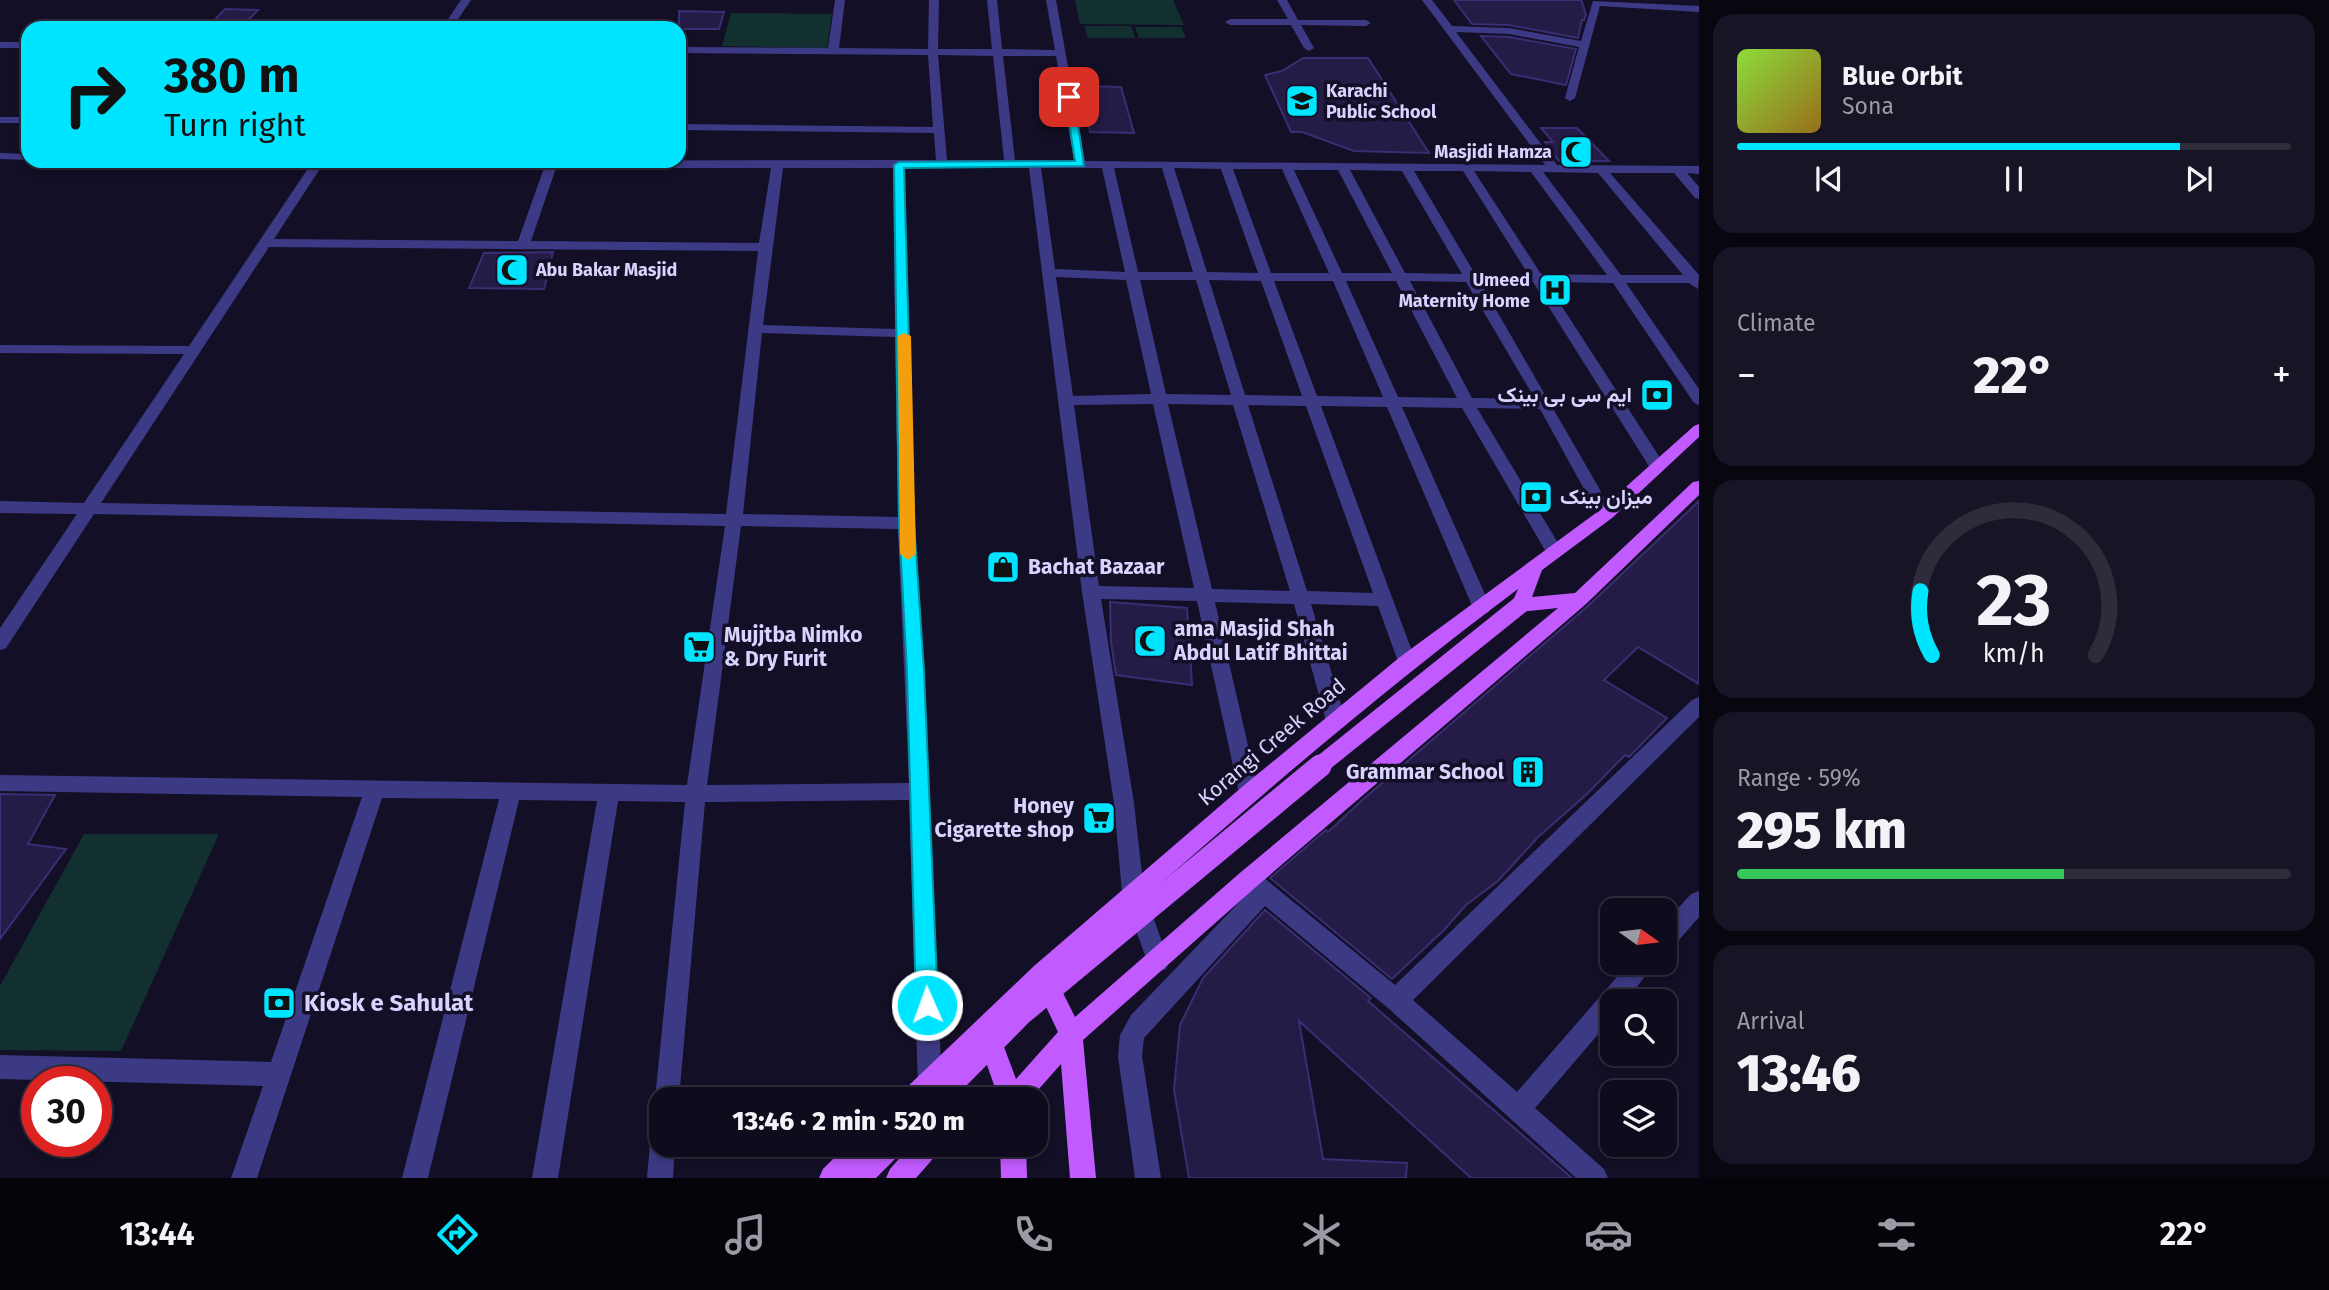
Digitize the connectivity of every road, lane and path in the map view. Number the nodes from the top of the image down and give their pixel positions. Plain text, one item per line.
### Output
1 (466, 0) edge
2 (840, 0) edge
3 (934, 0) edge
4 (992, 0) edge
5 (1051, 0) edge
6 (1282, 0) edge
7 (1427, 0) edge
8 (1699, 9) edge
9 (452, 21) edge
10 (1230, 22) dead end
11 (1294, 23) junction
12 (1366, 23) dead end
13 (1448, 29) junction
14 (0, 45) edge
15 (21, 45) edge
16 (1585, 45) junction
17 (1309, 48) dead end
18 (686, 50) edge
19 (933, 51) junction
20 (833, 52) junction
21 (997, 52) junction
22 (1062, 53) junction
23 (1570, 98) dead end
24 (0, 120) edge
25 (21, 120) edge
26 (686, 127) edge
27 (938, 130) junction
28 (0, 156) edge
29 (21, 157) edge
30 (1080, 164) junction
31 (686, 165) edge
32 (777, 165) junction
33 (899, 165) junction
34 (942, 165) junction
35 (1010, 165) junction
36 (1035, 165) junction
37 (1107, 165) junction
38 (1167, 166) junction
39 (1226, 167) junction
40 (314, 168) edge
41 (550, 168) edge
42 (1287, 168) junction
43 (1343, 168) junction
44 (1406, 168) junction
45 (1467, 169) junction
46 (1535, 169) junction
47 (1554, 169) junction
48 (1601, 169) junction
49 (1678, 170) junction
50 (1699, 170) edge
51 (1699, 195) edge
52 (265, 243) junction
53 (523, 245) junction
54 (765, 247) junction
55 (1051, 273) junction
56 (1130, 276) junction
57 (1203, 276) junction
58 (1267, 277) junction
59 (1338, 278) junction
60 (1402, 278) junction
61 (1472, 279) junction
62 (1540, 279) junction
63 (1617, 279) junction
64 (1697, 282) edge
65 (756, 329) junction
66 (904, 333) junction
67 (0, 349) edge
68 (193, 350) junction
69 (1158, 399) junction
70 (1241, 400) junction
71 (1699, 400) edge
72 (1065, 401) junction
73 (1312, 401) junction
74 (1392, 402) junction
75 (1467, 403) junction
76 (1545, 404) junction
77 (1699, 429) edge
78 (1658, 467) junction
79 (1699, 486) edge
80 (0, 507) edge
81 (89, 508) junction
82 (1606, 514) junction
83 (734, 518) junction
84 (906, 523) junction
85 (1555, 553) junction
86 (1534, 569) junction
87 (1091, 592) junction
88 (1203, 596) junction
89 (1301, 599) junction
90 (1580, 599) junction
91 (1385, 600) junction
92 (1520, 605) junction
93 (1482, 608) junction
94 (0, 643) edge
95 (1407, 662) junction
96 (1699, 705) edge
97 (1336, 721) junction
98 (0, 783) edge
99 (375, 789) junction
100 (511, 791) junction
101 (919, 791) junction
102 (610, 793) junction
103 (1249, 793) junction
104 (696, 794) junction
105 (1257, 885) junction
106 (1133, 892) junction
107 (1699, 901) edge
108 (1677, 926) edge
109 (1158, 961) junction
110 (1042, 974) junction
111 (1634, 975) edge
112 (1396, 1000) junction
113 (985, 1027) junction
114 (1071, 1035) junction
115 (0, 1067) edge
116 (279, 1074) junction
117 (668, 1087) edge
118 (928, 1087) edge
119 (935, 1087) edge
120 (937, 1087) edge
121 (1008, 1087) edge
122 (1023, 1087) edge
123 (1519, 1108) junction
124 (662, 1157) edge
125 (853, 1157) edge
126 (878, 1157) edge
127 (918, 1157) edge
128 (1013, 1157) edge
129 (244, 1178) edge
130 (415, 1178) edge
131 (545, 1178) edge
132 (660, 1178) edge
133 (832, 1178) edge
134 (858, 1178) edge
135 (899, 1178) edge
136 (1014, 1178) edge
137 (1083, 1178) edge
138 (1148, 1178) edge
139 (1595, 1178) edge

1 - 9 street
2 - 20 street
3 - 19 street
4 - 21 street
5 - 22 street
6 - 11 street
7 - 13 street
8 - 16 street
10 - 11 street
11 - 12 street
11 - 17 street
13 - 16 street
13 - 47 street
14 - 15 street
16 - 23 street
18 - 20 street
19 - 20 street
19 - 21 street
19 - 27 street
21 - 22 street
21 - 35 street
22 - 30 street
24 - 25 street
26 - 27 street
27 - 34 street
28 - 29 street
30 - 36 street
30 - 37 street
31 - 32 street
32 - 33 street
32 - 54 street
33 - 34 street
33 - 66 street
34 - 35 street
35 - 36 street
36 - 55 street
37 - 38 street
37 - 56 street
38 - 39 street
38 - 57 street
39 - 42 street
39 - 58 street
40 - 52 street
41 - 53 street
42 - 43 street
42 - 59 street
43 - 44 street
43 - 60 street
44 - 45 street
44 - 61 street
45 - 46 street
45 - 62 street
46 - 47 street
46 - 63 street
47 - 48 street
48 - 49 street
48 - 64 street
49 - 50 street
49 - 51 street
52 - 53 street
52 - 68 street
53 - 54 street
54 - 65 street
55 - 56 street
55 - 72 street
56 - 57 street
56 - 69 street
57 - 58 street
57 - 70 street
58 - 59 street
58 - 73 street
59 - 60 street
59 - 74 street
60 - 61 street
60 - 75 street
61 - 62 street
61 - 76 street
62 - 63 street
62 - 78 street
63 - 64 street
63 - 71 street
65 - 66 street
65 - 83 street
66 - 84 street
67 - 68 street
68 - 81 street
69 - 70 street
69 - 72 street
69 - 88 street
70 - 73 street
70 - 89 street
72 - 87 street
73 - 74 street
73 - 91 street
74 - 75 street
74 - 93 street
75 - 76 street
75 - 85 street
76 - 82 street
77 - 78 main road, Korangi Creek Road
78 - 82 main road, Korangi Creek Road
79 - 90 main road
80 - 81 street
81 - 83 street
81 - 94 street
82 - 85 main road, Korangi Creek Road
83 - 84 street
83 - 104 street
84 - 101 street
85 - 86 main road, Korangi Creek Road
86 - 92 main road
86 - 93 main road, Korangi Creek Road
87 - 88 street
87 - 106 street
88 - 89 street
88 - 103 street
89 - 91 street
89 - 97 street
90 - 92 main road
90 - 105 main road
91 - 95 street
92 - 120 main road, bridge
93 - 95 main road, Korangi Creek Road
95 - 97 main road, Korangi Creek Road
96 - 112 street
97 - 103 main road, Korangi Creek Road
98 - 99 street
99 - 100 street
99 - 116 street
100 - 102 street
100 - 130 street
101 - 104 street
101 - 118 street
102 - 104 street
102 - 131 street
103 - 106 main road, Korangi Creek Road
104 - 117 street
105 - 109 main road
105 - 112 street
105 - 138 street
106 - 109 street
106 - 110 main road, Korangi Creek Road
107 - 108 street
109 - 114 main road
110 - 113 main road, Korangi Creek Road
110 - 114 main road
111 - 123 street
112 - 123 street
113 - 119 main road, Korangi Creek Road
113 - 121 main road
114 - 122 main road
114 - 137 main road
115 - 116 street
116 - 129 street
123 - 139 street
124 - 132 street
125 - 133 main road
126 - 134 main road
127 - 135 main road
128 - 136 main road

